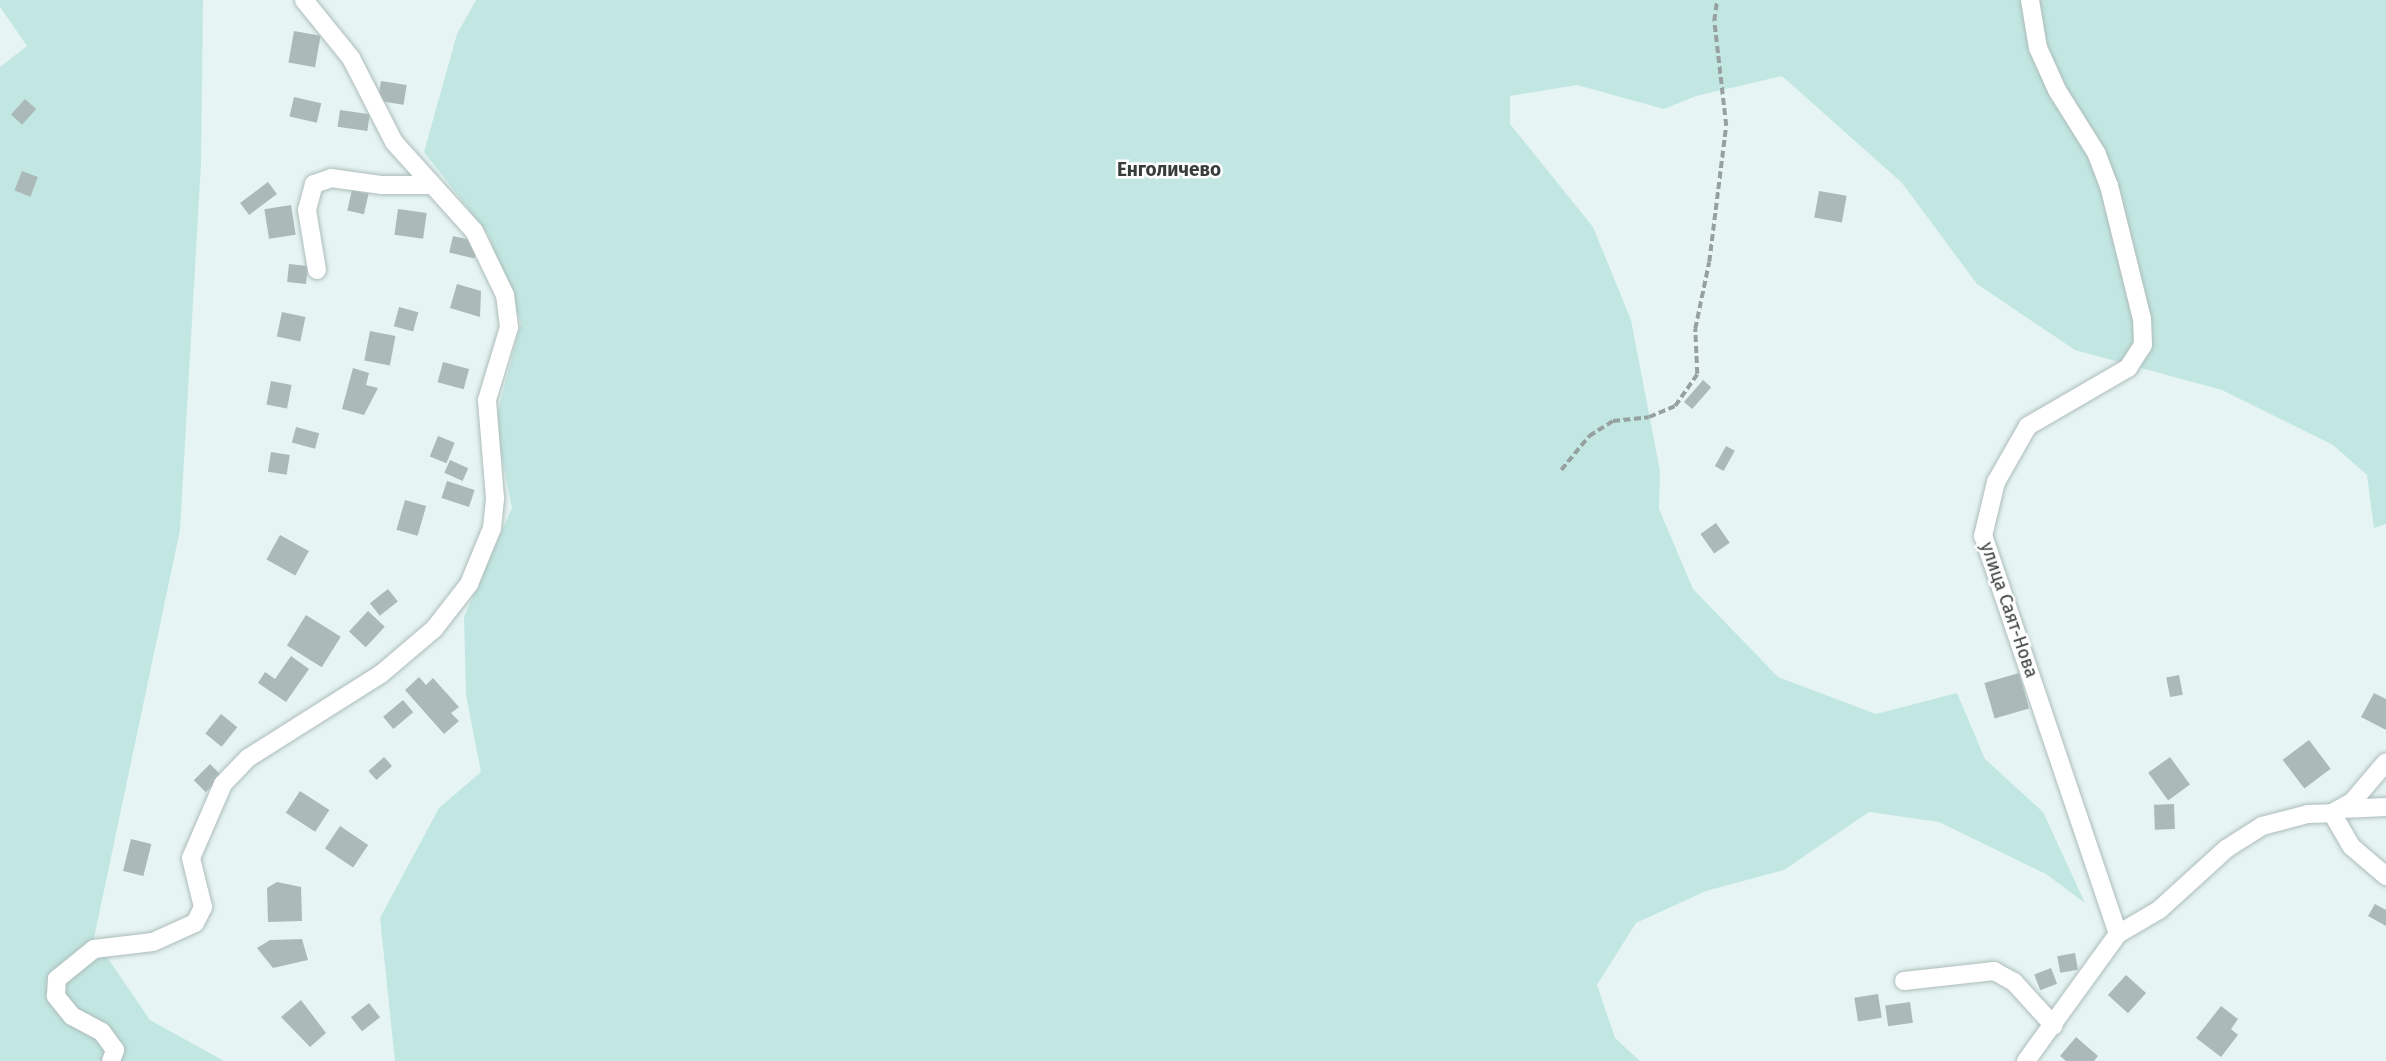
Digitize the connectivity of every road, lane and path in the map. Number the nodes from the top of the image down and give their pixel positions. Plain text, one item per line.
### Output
1 (304, 0) edge
2 (1717, 0) edge
3 (2030, 0) edge
4 (431, 185) junction
5 (317, 270) dead end
6 (1561, 470) dead end
7 (2386, 762) edge
8 (2386, 807) edge
9 (2335, 811) junction
10 (2386, 876) edge
11 (2118, 934) junction
12 (1904, 981) dead end
13 (2054, 1026) junction
14 (111, 1061) edge
15 (2026, 1061) edge

1 - 4 street
2 - 6 path
3 - 11 street, улица Саят-Нова
4 - 5 street
4 - 14 street
7 - 9 street
8 - 9 street
9 - 10 street
9 - 11 street
11 - 13 street
12 - 13 street
13 - 15 street

